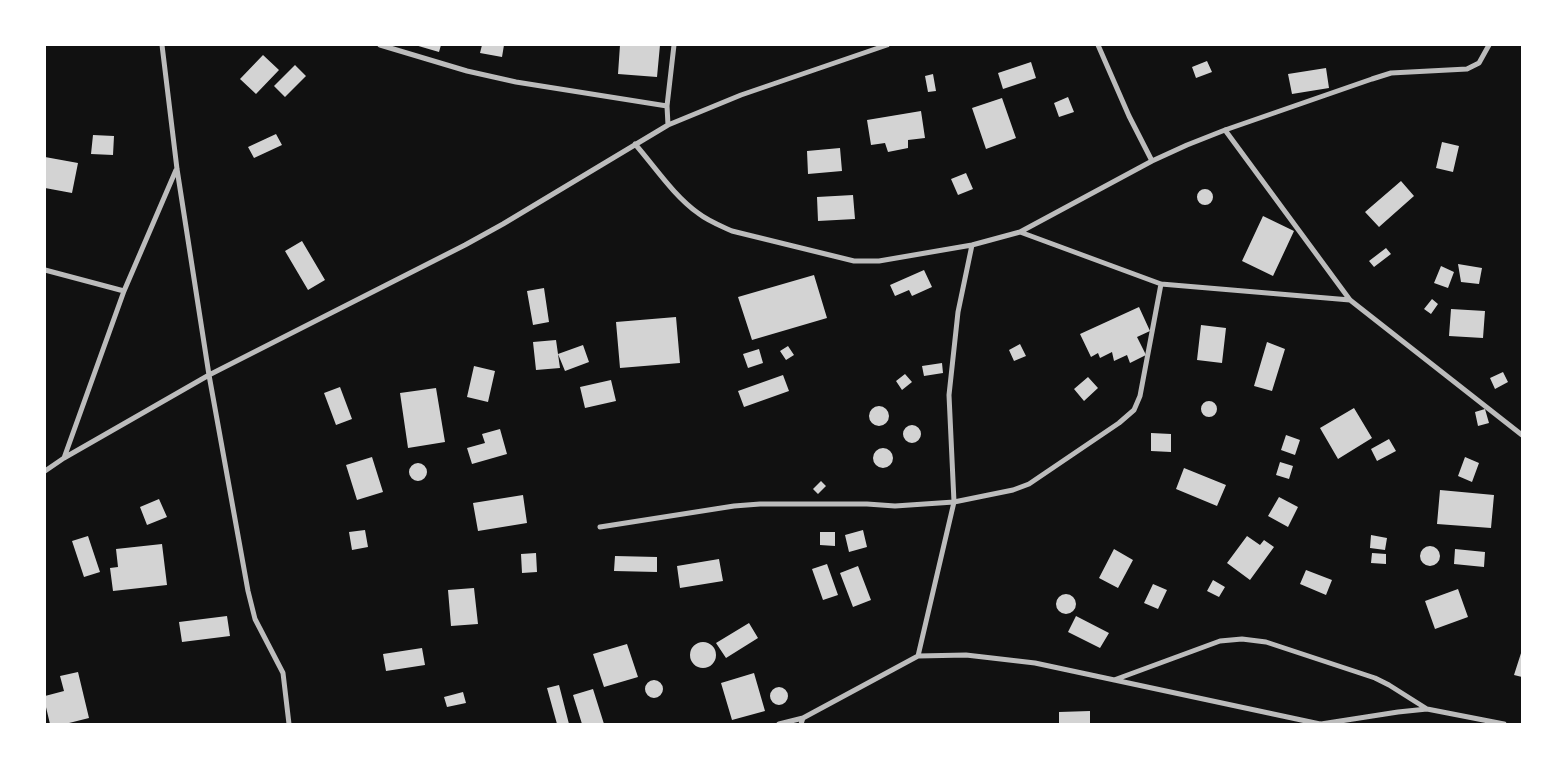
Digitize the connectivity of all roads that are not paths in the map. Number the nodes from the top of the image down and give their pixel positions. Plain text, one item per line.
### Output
1 (162, 45) edge
2 (380, 45) edge
3 (674, 45) edge
4 (887, 45) edge
5 (1098, 45) edge
6 (1489, 45) edge
7 (667, 106) junction
8 (668, 125) junction
9 (1225, 130) junction
10 (635, 144) junction
11 (1152, 161) junction
12 (176, 170) junction
13 (1020, 232) junction
14 (972, 245) junction
15 (45, 270) edge
16 (1161, 284) junction
17 (124, 291) junction
18 (1350, 300) junction
19 (209, 375) junction
20 (1522, 435) edge
21 (64, 458) junction
22 (45, 471) edge
23 (954, 502) junction
24 (600, 527) dead end
25 (918, 656) junction
26 (1114, 680) junction
27 (1427, 710) junction
28 (802, 721) edge
29 (289, 724) edge
30 (779, 724) edge
31 (1320, 724) edge
32 (1504, 724) edge

1 - 12 street
2 - 7 street
3 - 7 street
4 - 8 street
5 - 11 street
6 - 9 street
7 - 8 street
8 - 10 street
9 - 11 street
9 - 18 street
10 - 14 street
10 - 19 street
11 - 13 street
12 - 17 street
12 - 19 street
13 - 14 street
13 - 16 street
14 - 23 street
15 - 17 street
16 - 18 street
16 - 23 street
17 - 21 street
18 - 20 street
19 - 21 street
19 - 29 street
21 - 22 street
23 - 24 street
23 - 25 street
25 - 26 street
25 - 28 street
26 - 27 street
26 - 31 street
27 - 31 street
27 - 32 street
28 - 30 street

